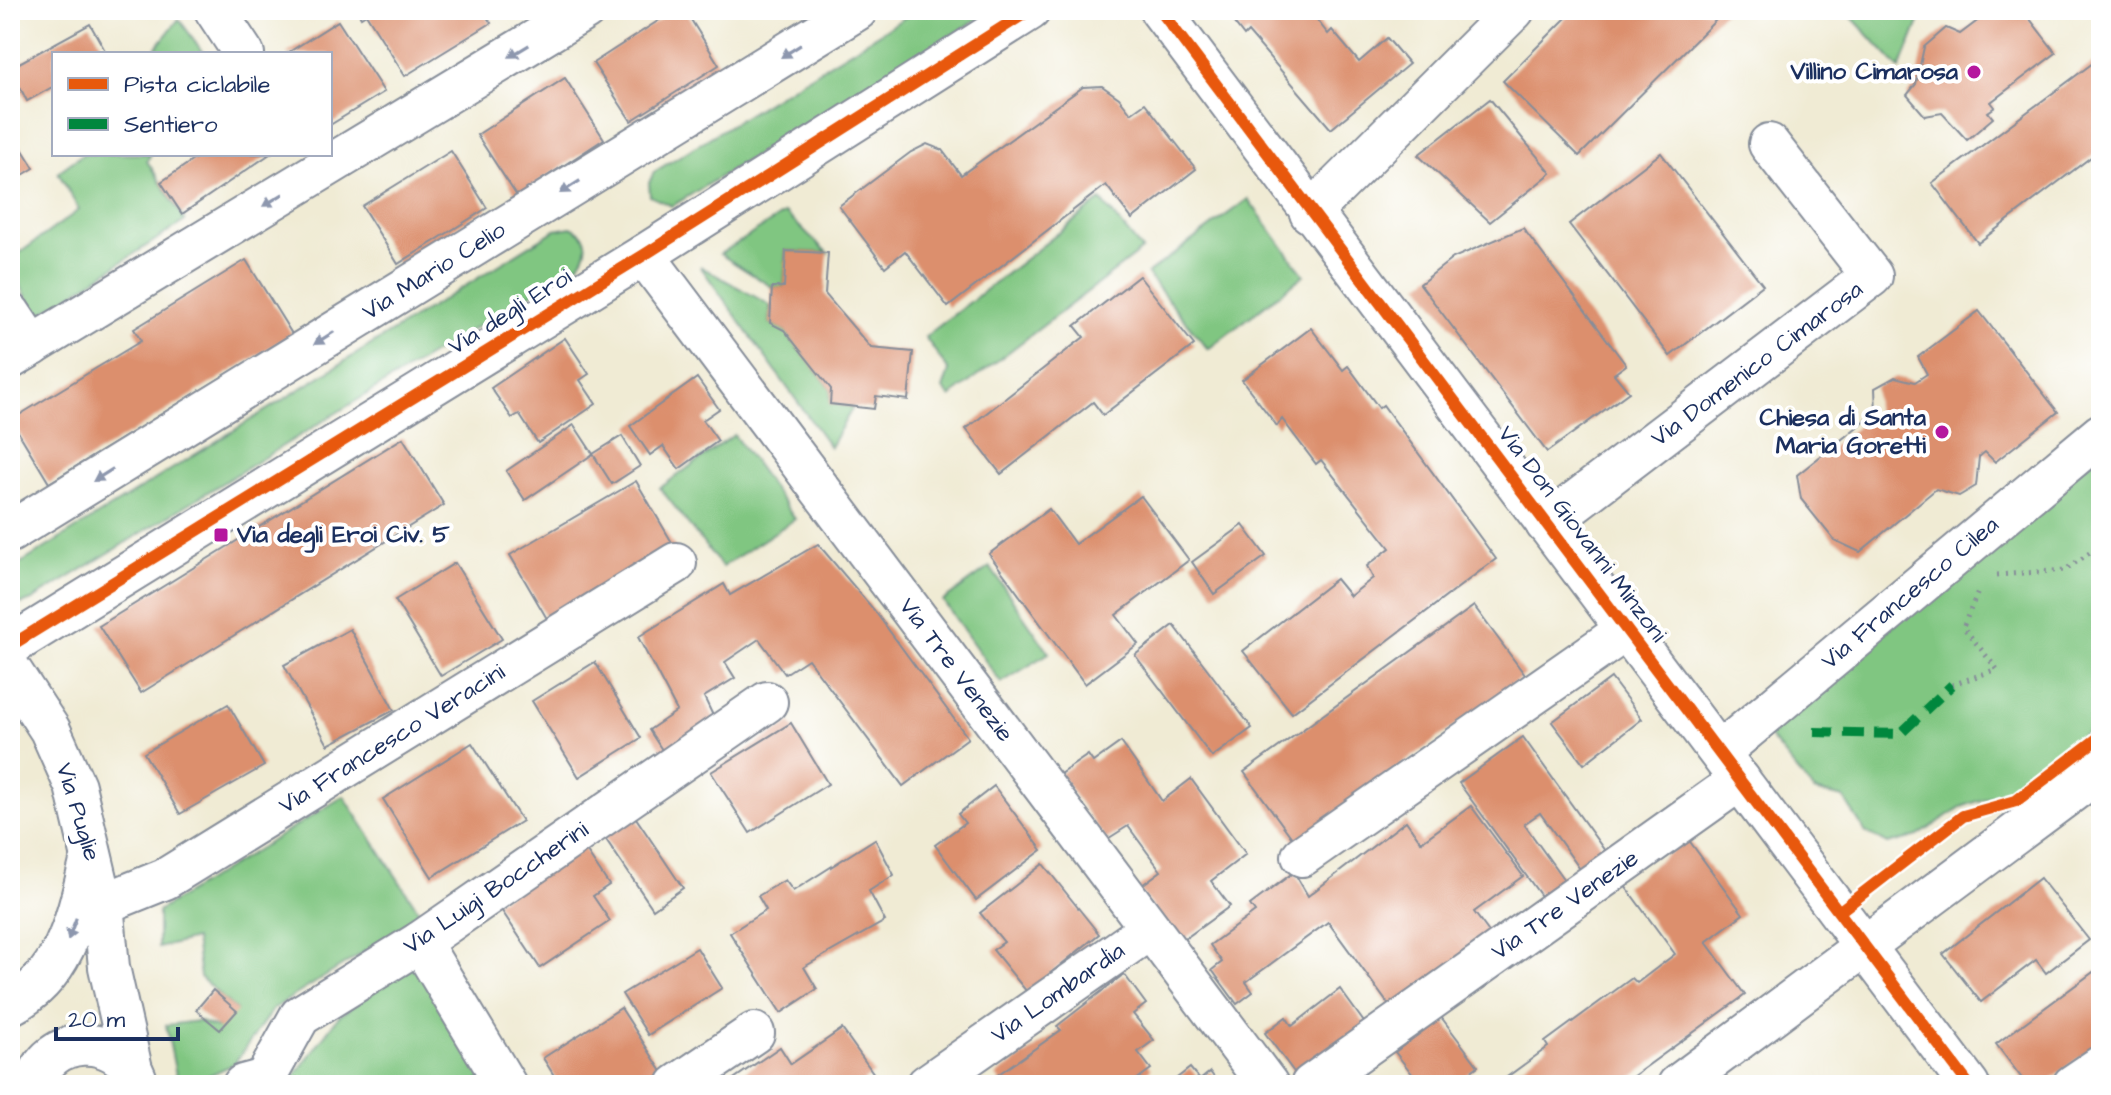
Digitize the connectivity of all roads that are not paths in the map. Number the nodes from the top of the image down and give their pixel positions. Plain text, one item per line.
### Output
1 (215, 10) edge
2 (585, 10) edge
3 (857, 10) edge
4 (1030, 10) edge
5 (1160, 10) edge
6 (1514, 10) edge
7 (243, 52) edge
8 (1769, 144) dead end
9 (332, 153) edge
10 (315, 163) edge
11 (1310, 213) junction
12 (644, 255) junction
13 (10, 313) edge
14 (21, 353) edge
15 (2101, 434) edge
16 (1546, 524) junction
17 (10, 532) edge
18 (676, 563) dead end
19 (1626, 630) junction
20 (10, 646) edge
21 (10, 669) edge
22 (767, 702) dead end
23 (1730, 766) junction
24 (2101, 770) edge
25 (91, 854) junction
26 (1302, 856) dead end
27 (103, 904) junction
28 (1150, 929) junction
29 (420, 942) junction
30 (1867, 947) junction
31 (109, 967) junction
32 (10, 1005) edge
33 (754, 1033) dead end
34 (66, 1048) junction
35 (2101, 1066) edge
36 (10, 1070) edge
37 (135, 1077) edge
38 (35, 1085) edge
39 (243, 1085) edge
40 (506, 1085) edge
41 (677, 1085) edge
42 (927, 1085) edge
43 (1268, 1085) edge
44 (1311, 1085) edge
45 (1678, 1085) edge
46 (1969, 1085) edge
47 (2073, 1085) edge

1 - 7 street
2 -> 9 street
3 -> 17 street, Via Mario Celio
4 - 12 street, Via degli Eroi
5 - 11 street, Via Don Giovanni Minzoni
6 - 11 street
8 - 16 street, Via Domenico Cimarosa
10 -> 14 street
11 - 16 street, Via Don Giovanni Minzoni
12 - 20 street, Via degli Eroi
12 - 28 street, Via Tre Venezie
13 - 14 street
15 - 23 street, Via Francesco Cilea
16 - 19 street, Via Don Giovanni Minzoni
18 - 27 street, Via Francesco Veracini
19 - 23 street, Via Don Giovanni Minzoni
19 - 26 street
21 - 25 street, Via Puglie
22 - 29 street, Via Luigi Boccherini
23 - 30 street, Via Don Giovanni Minzoni
23 - 44 street, Via Tre Venezie
24 - 30 street
25 - 27 street, Via Puglie
25 -> 32 street
27 - 31 street, Via Puglie
28 - 42 street, Via Lombardia
28 - 43 street, Via Tre Venezie
29 - 39 street, Via Luigi Boccherini
29 - 40 street
30 - 45 street
30 - 46 street, Via Don Giovanni Minzoni
31 - 34 street, Via Puglie
31 - 37 street, Via Puglie
33 - 41 street
34 - 36 street
34 - 37 street
34 - 38 street, Via Puglie
35 - 47 street

